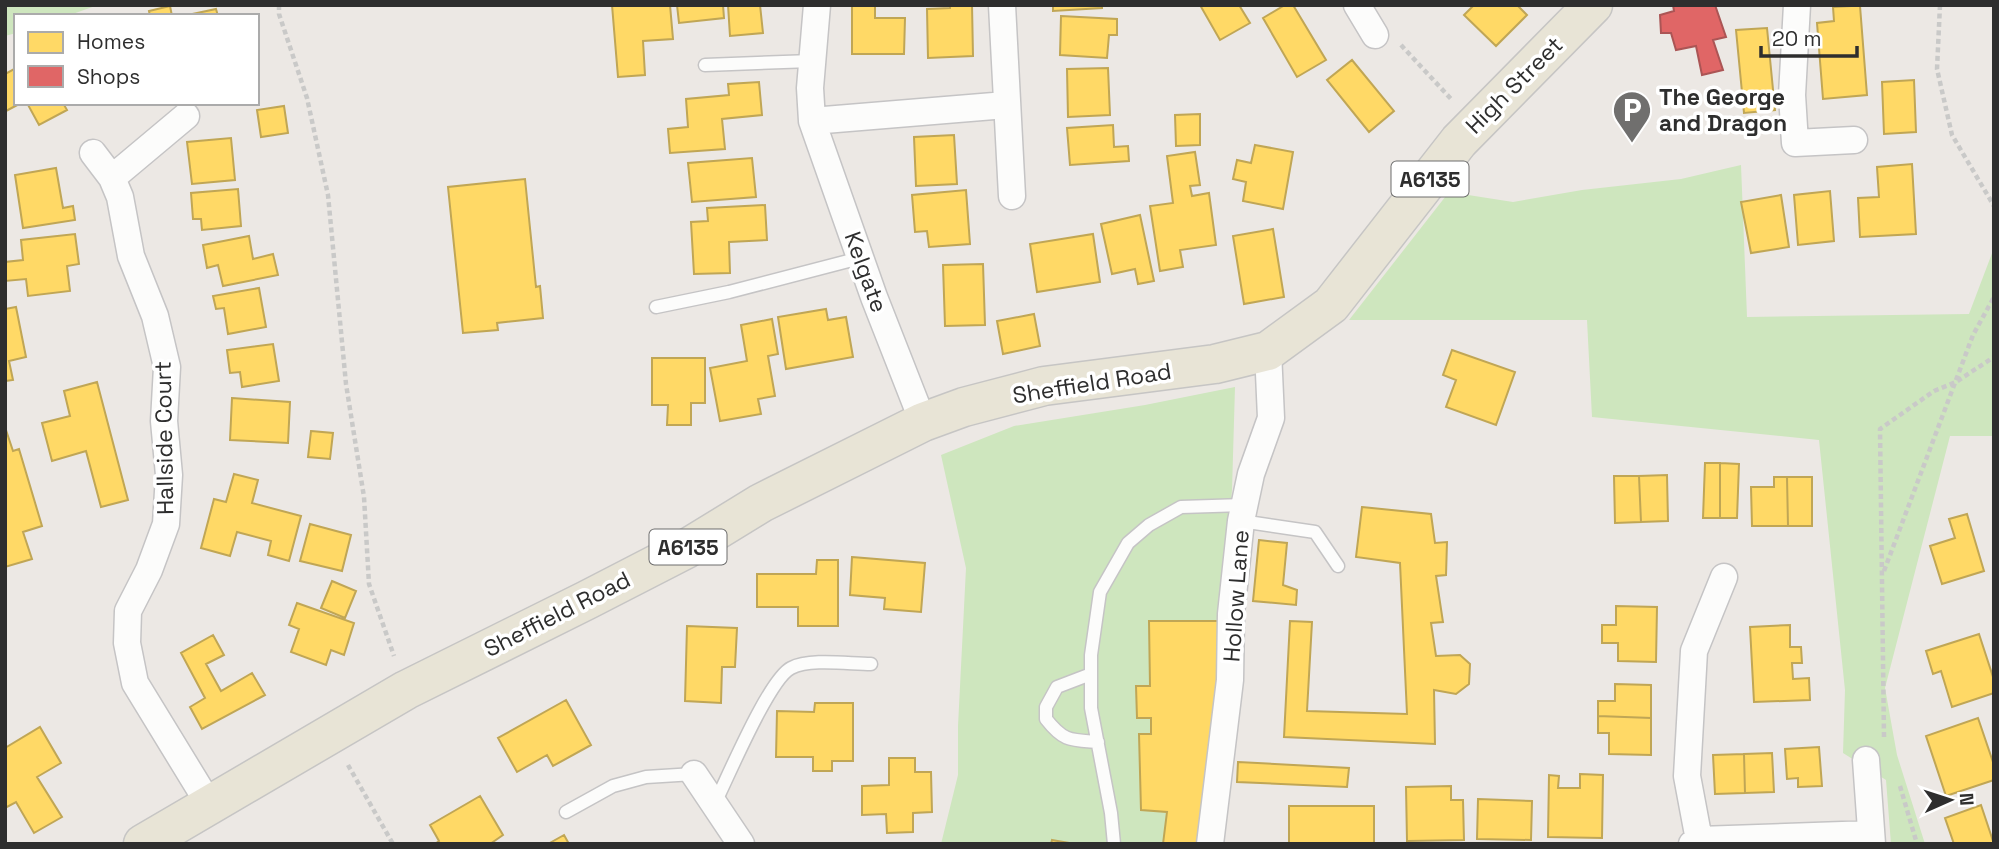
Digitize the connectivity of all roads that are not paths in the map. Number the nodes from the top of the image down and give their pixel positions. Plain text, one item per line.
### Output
1 (817, 5) edge
2 (1002, 5) edge
3 (1357, 5) edge
4 (1593, 5) edge
5 (1797, 5) edge
6 (1375, 35) road end
7 (812, 61) junction
8 (705, 65) dead end
9 (1006, 105) junction
10 (186, 116) dead end
11 (812, 121) junction
12 (1854, 139) dead end
13 (93, 153) dead end
14 (112, 178) junction
15 (1012, 196) dead end
16 (860, 258) junction
17 (656, 307) dead end
18 (1268, 351) junction
19 (923, 422) junction
20 (1243, 513) junction
21 (1338, 566) dead end
22 (1724, 577) dead end
23 (871, 664) dead end
24 (1091, 674) junction
25 (1098, 742) junction
26 (1877, 753) road end
27 (694, 774) joint
28 (715, 803) junction
29 (209, 804) junction
30 (566, 812) dead end
31 (1871, 839) edge
32 (1696, 842) edge
33 (143, 844) edge
34 (741, 844) edge
35 (1114, 844) edge
36 (1210, 844) edge

1 - 7 street, Kelgate
2 - 9 street
3 - 6 street
4 - 18 main road, High Street / A6135
5 - 12 street
7 - 8 lane
7 - 11 street, Kelgate
9 - 11 street
9 - 15 street
10 - 14 street
11 - 16 street, Kelgate
13 - 14 street, Hallside Court
14 - 29 street, Hallside Court
16 - 17 lane
16 - 19 street, Kelgate
18 - 19 main road, Sheffield Road / A6135
18 - 20 street, Hollow Lane
19 - 29 main road, Sheffield Road / A6135
20 - 21 lane
20 - 24 lane
20 - 36 street, Hollow Lane
22 - 32 street
23 - 28 lane
24 - 25 lane
24 - 25 lane
25 - 35 lane
26 - 31 street
27 - 28 street
27 - 30 lane
28 - 34 street
29 - 33 main road, Sheffield Road / A6135
31 - 32 street

